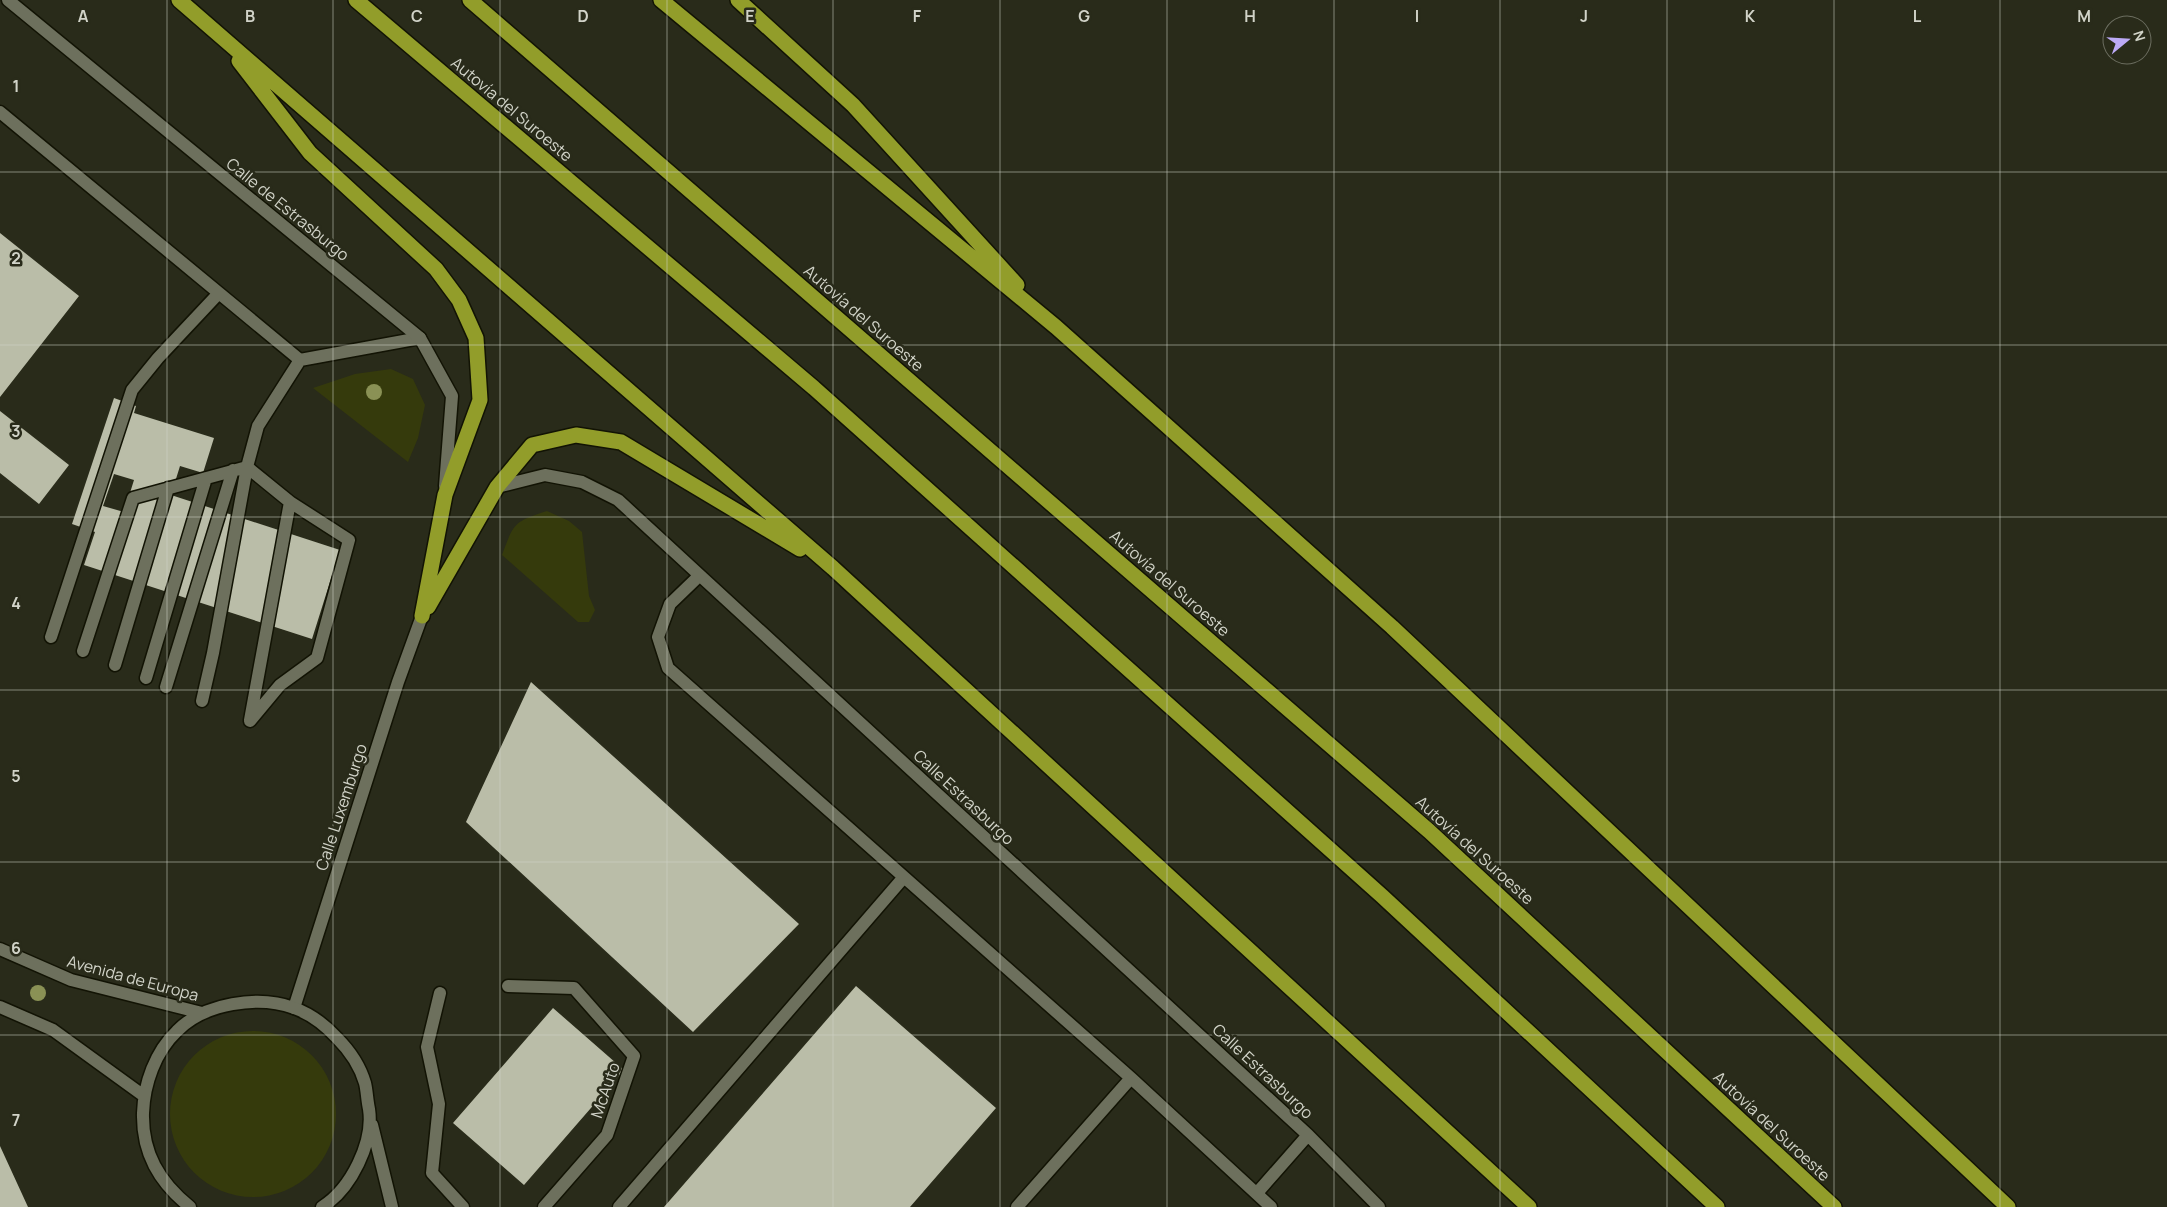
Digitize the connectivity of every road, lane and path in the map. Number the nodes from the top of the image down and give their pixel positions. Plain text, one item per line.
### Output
1 (8, 0) edge
2 (180, 0) edge
3 (356, 0) edge
4 (470, 0) edge
5 (661, 0) edge
6 (738, 0) edge
7 (218, 34) junction
8 (1, 115) edge
9 (219, 293) junction
10 (1056, 327) junction
11 (420, 338) junction
12 (300, 360) junction
13 (247, 467) junction
14 (233, 470) junction
15 (206, 478) junction
16 (497, 487) junction
17 (168, 488) junction
18 (445, 495) junction
19 (290, 502) junction
20 (833, 568) junction
21 (699, 576) junction
22 (422, 616) junction
23 (50, 638) dead end
24 (83, 651) dead end
25 (115, 665) dead end
26 (146, 678) dead end
27 (166, 687) dead end
28 (202, 701) dead end
29 (904, 877) junction
30 (0, 949) edge
31 (508, 986) dead end
32 (440, 994) dead end
33 (0, 1007) edge
34 (294, 1008) junction
35 (202, 1013) junction
36 (1130, 1078) junction
37 (144, 1096) junction
38 (370, 1117) junction
39 (1308, 1135) junction
40 (1257, 1193) junction
41 (190, 1207) edge
42 (322, 1207) edge
43 (392, 1207) edge
44 (463, 1207) edge
45 (544, 1207) edge
46 (619, 1207) edge
47 (1017, 1207) edge
48 (1271, 1207) edge
49 (1379, 1207) edge
50 (1529, 1207) edge
51 (1717, 1207) edge
52 (1834, 1207) edge
53 (2008, 1207) edge

1 - 11 street, Calle de Estrasburgo
2 - 7 highway
3 - 51 highway, Autovía del Suroeste
4 - 52 highway, Autovía del Suroeste
5 - 10 highway
6 - 10 highway
7 - 18 highway
7 - 20 highway
8 - 9 street
9 - 12 street
9 - 23 street
10 - 53 highway
11 - 12 street
11 - 18 street, Calle de Estrasburgo
12 - 13 street
13 - 14 street
13 - 19 street
13 - 28 street
14 - 15 street
14 - 27 street
15 - 17 street
15 - 26 street
16 - 20 highway
16 - 21 street, Calle Estrasburgo
16 - 22 highway
17 - 24 street
17 - 25 street
18 - 22 highway
19 - 19 street
20 - 50 highway
21 - 29 street
21 - 39 street, Calle Estrasburgo
22 - 34 street, Calle Luxemburgo
29 - 36 street
29 - 46 street
30 - 35 street, Avenida de Europa
31 - 45 street, McAuto
32 - 44 street
33 - 37 street
34 - 35 street
34 - 38 street
35 - 37 street
36 - 40 street
36 - 47 street
37 - 41 street
38 - 42 street
38 - 43 street
39 - 40 street
39 - 49 street, Calle Estrasburgo
40 - 48 street

